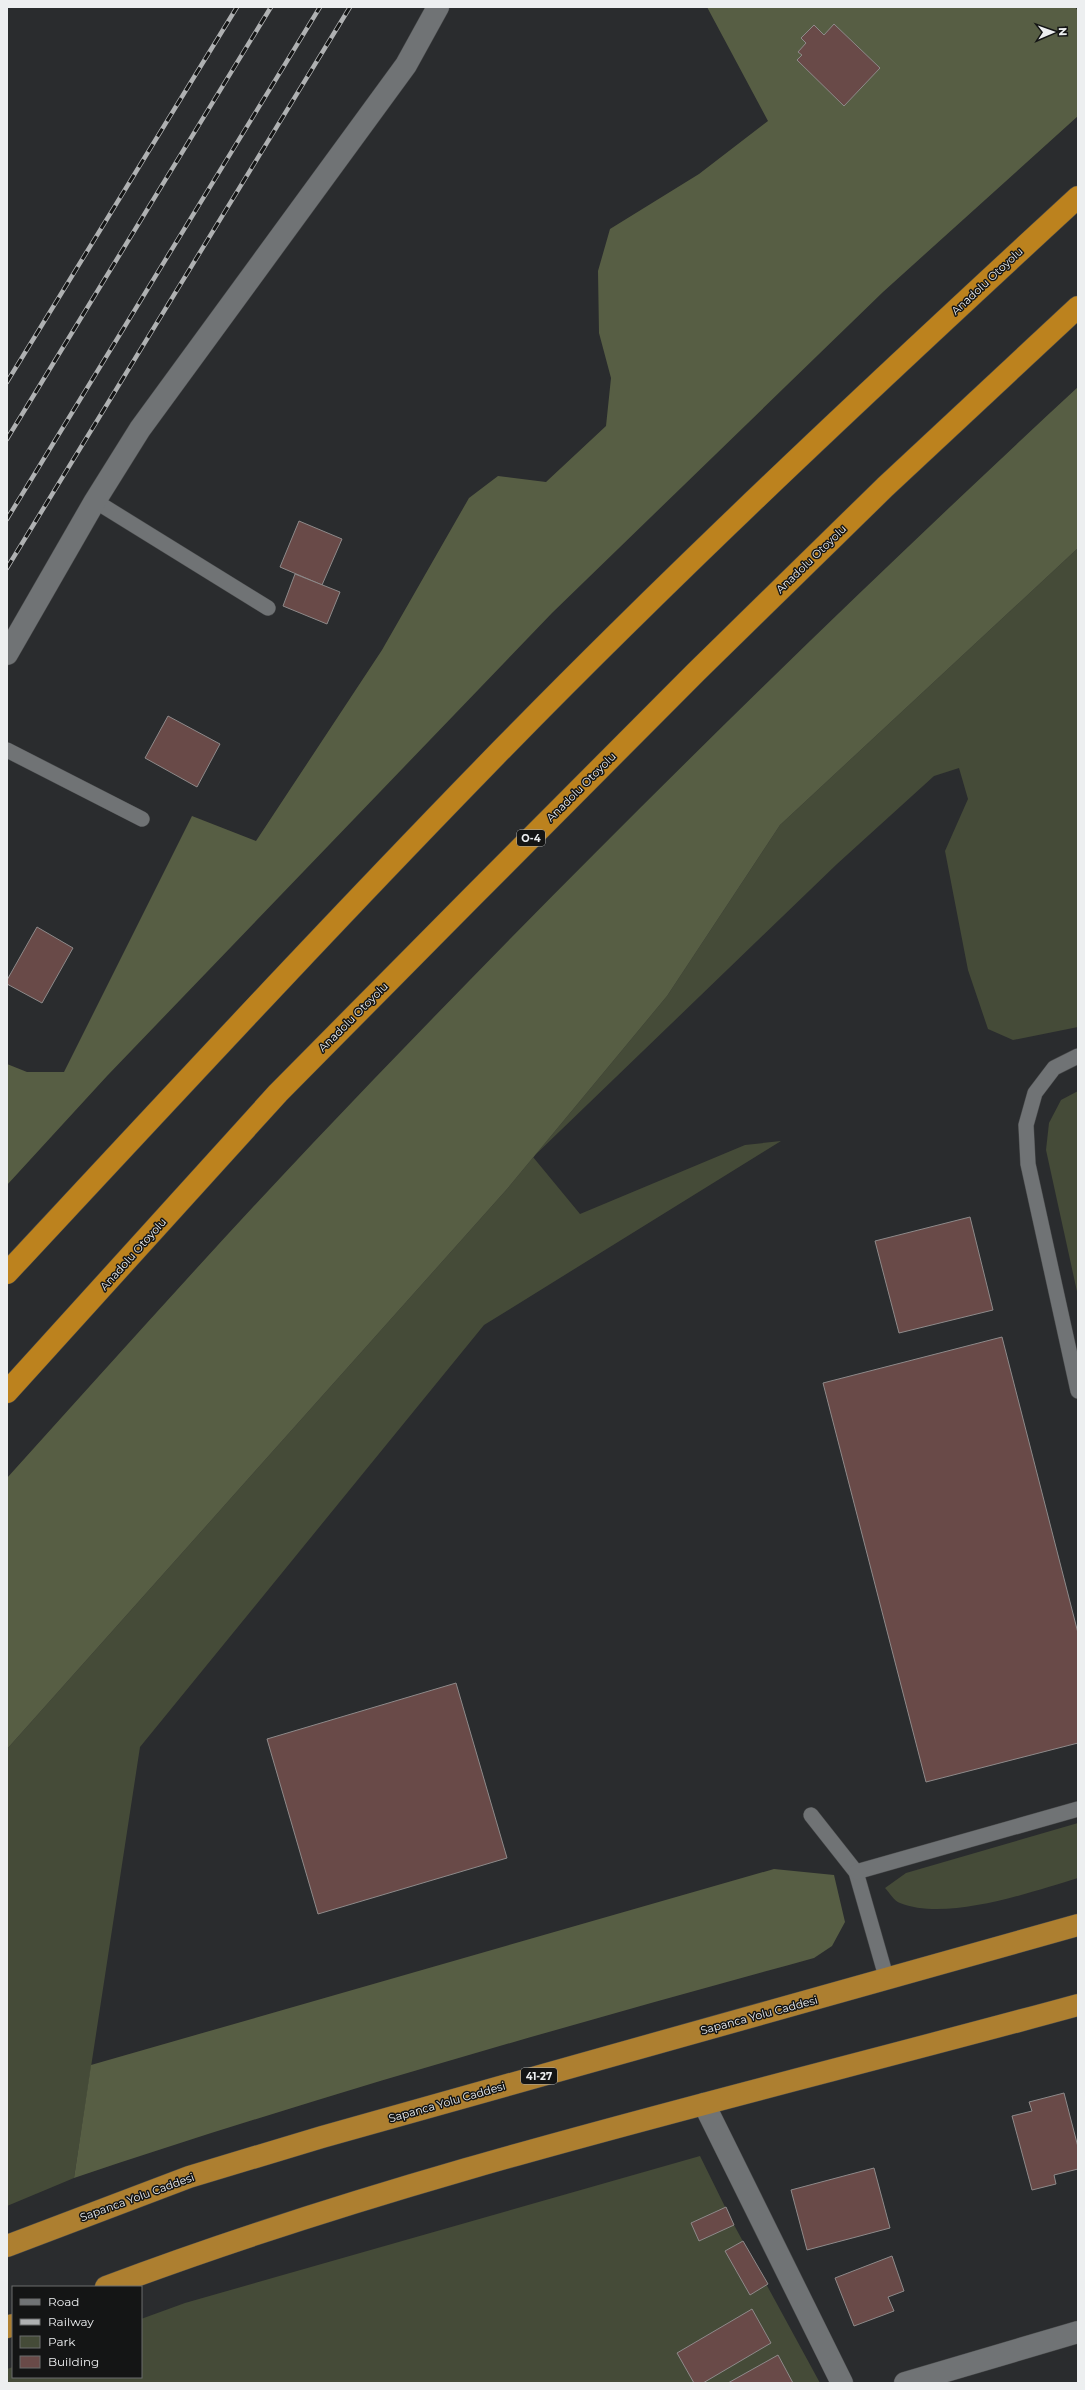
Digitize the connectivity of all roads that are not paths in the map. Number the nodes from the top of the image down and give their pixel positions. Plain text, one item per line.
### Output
1 (438, 7) edge
2 (1078, 197) edge
3 (1078, 307) edge
4 (95, 501) junction
5 (268, 608) dead end
6 (7, 654) edge
7 (7, 750) edge
8 (142, 819) dead end
9 (1078, 1056) edge
10 (7, 1273) edge
11 (1078, 1391) edge
12 (7, 1392) edge
13 (1078, 1808) edge
14 (811, 1815) dead end
15 (856, 1872) junction
16 (1078, 1925) edge
17 (887, 1980) junction
18 (1078, 2005) edge
19 (704, 2104) junction
20 (7, 2246) edge
21 (109, 2286) edge
22 (1078, 2332) edge
23 (842, 2383) edge
24 (905, 2383) edge

1 - 4 street
2 - 10 highway, Anadolu Otoyolu
3 - 12 highway, Anadolu Otoyolu / O-4
4 - 5 lane
4 - 6 street
7 - 8 lane
9 - 11 lane
13 - 15 lane
14 - 15 lane
15 - 17 lane
16 - 17 highway, Sapanca Yolu Caddesi / 41-27
17 - 20 highway, Sapanca Yolu Caddesi / 41-27
18 - 19 highway
19 - 21 highway
19 - 23 street
22 - 24 street

